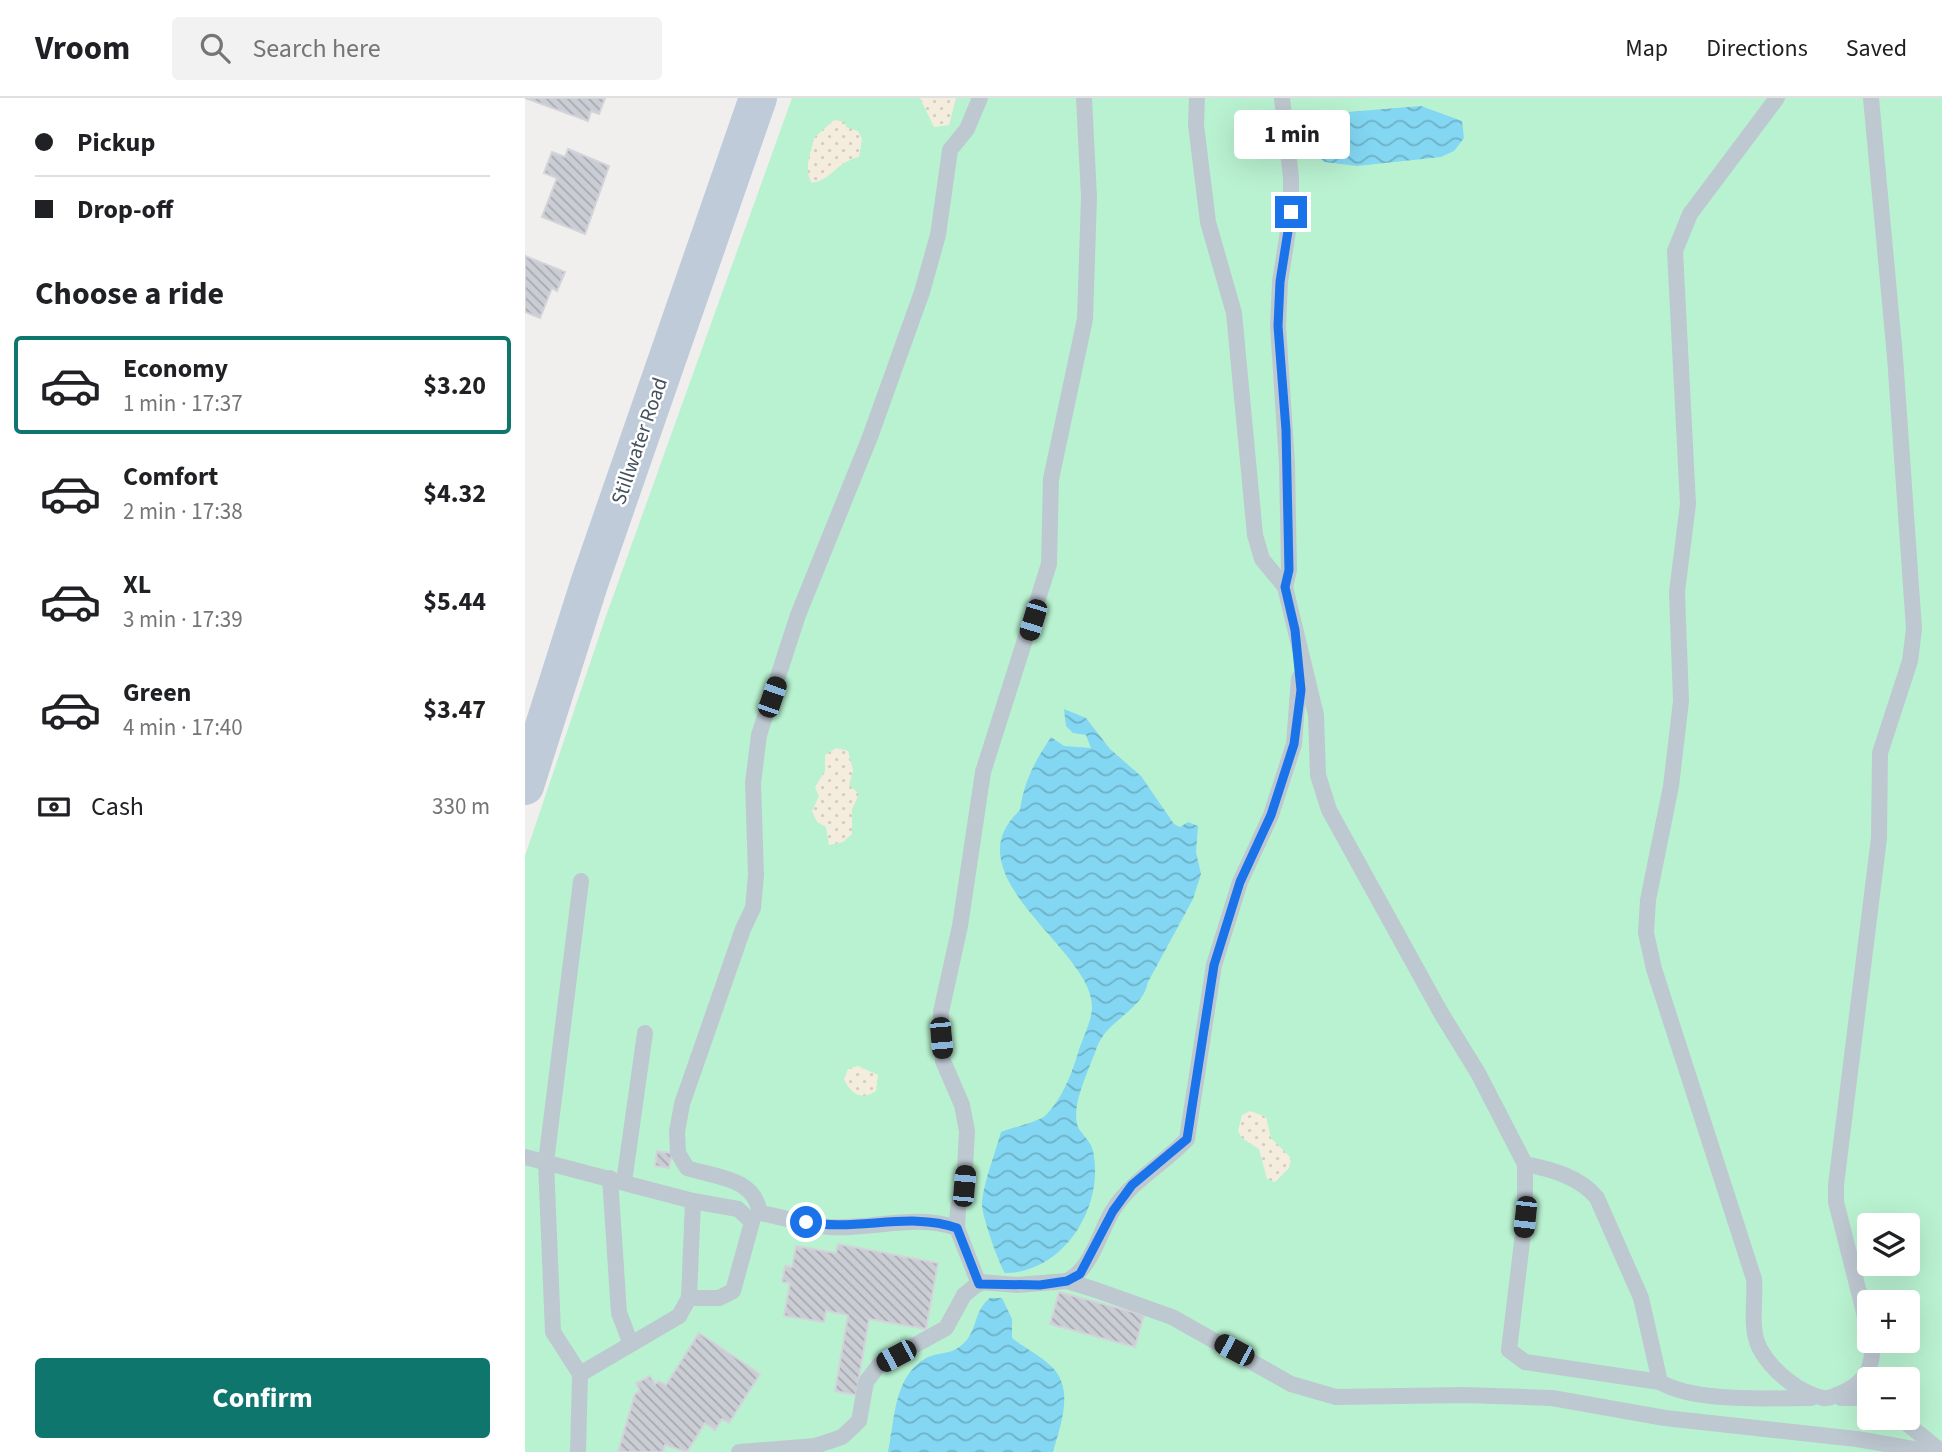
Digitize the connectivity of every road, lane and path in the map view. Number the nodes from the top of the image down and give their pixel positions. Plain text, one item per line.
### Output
1 (758, 98) edge
2 (980, 98) edge
3 (1084, 98) edge
4 (1197, 98) edge
5 (1282, 98) edge
6 (1777, 98) edge
7 (1871, 98) edge
8 (1285, 587) junction
9 (1295, 630) junction
10 (525, 786) edge
11 (581, 881) dead end
12 (645, 1033) dead end
13 (525, 1157) edge
14 (546, 1162) junction
15 (1525, 1164) junction
16 (617, 1180) junction
17 (693, 1201) junction
18 (756, 1218) junction
19 (957, 1228) junction
20 (1067, 1281) junction
21 (979, 1284) junction
22 (1858, 1290) edge
23 (689, 1298) junction
24 (631, 1344) junction
25 (1873, 1353) edge
26 (580, 1374) junction
27 (1660, 1382) junction
28 (1857, 1398) edge
29 (1826, 1399) junction
30 (1915, 1430) edge
31 (579, 1452) edge
32 (739, 1452) edge
33 (1930, 1452) edge
34 (1942, 1452) edge

1 - 10 main road, Stillwater Road
2 - 18 lane
3 - 19 lane
4 - 8 lane
5 - 8 lane
6 - 29 lane
7 - 22 lane
8 - 9 lane
9 - 15 lane
9 - 20 lane
11 - 14 lane
12 - 16 lane
13 - 14 lane
14 - 16 lane
14 - 26 lane
15 - 27 lane
15 - 27 lane
16 - 17 lane
16 - 24 lane
17 - 18 lane
17 - 23 lane
18 - 19 lane
18 - 23 lane
19 - 21 lane
20 - 21 lane
20 - 33 lane
21 - 32 lane
23 - 24 lane
24 - 26 lane
25 - 29 lane
26 - 31 lane
27 - 29 lane
28 - 29 lane
30 - 34 lane

